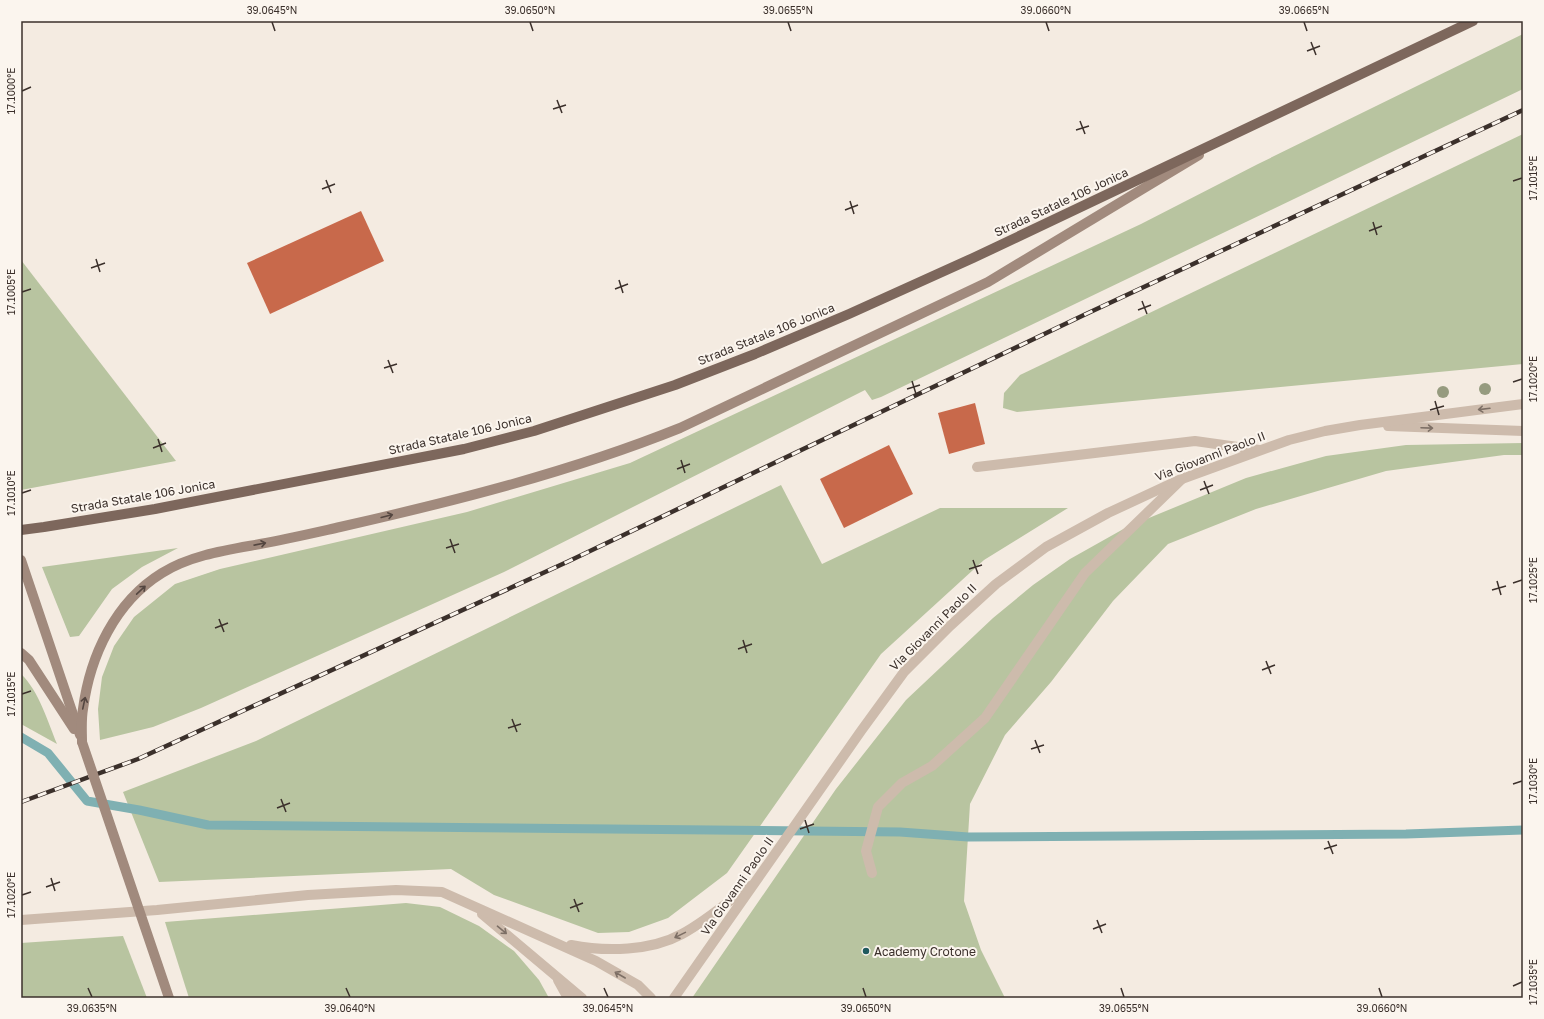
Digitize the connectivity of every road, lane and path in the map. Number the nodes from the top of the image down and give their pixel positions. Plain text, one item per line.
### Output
1 (1473, 21) edge
2 (1224, 140) junction
3 (1523, 404) edge
4 (1360, 425) junction
5 (1523, 431) edge
6 (1259, 450) junction
7 (977, 467) dead end
8 (1181, 479) junction
9 (21, 529) edge
10 (21, 560) edge
11 (21, 653) edge
12 (82, 742) junction
13 (872, 873) dead end
14 (758, 880) junction
15 (472, 905) junction
16 (21, 920) edge
17 (556, 942) junction
18 (555, 974) junction
19 (169, 998) edge
20 (568, 998) edge
21 (582, 998) edge
22 (651, 998) edge
23 (674, 998) edge

1 - 2 main road, Strada Statale 106 Jonica
2 - 9 main road, Strada Statale 106 Jonica
12 -> 2 main road
3 -> 4 street, Via Giovanni Paolo II
4 -> 5 street, Via Giovanni Paolo II
4 - 6 street, Via Giovanni Paolo II
6 - 7 street
6 - 8 street, Via Giovanni Paolo II
8 - 13 street
8 - 14 street, Via Giovanni Paolo II
10 - 12 main road
11 - 12 main road
12 - 19 main road, bridge
14 -> 17 street
14 - 23 street, Via Giovanni Paolo II
15 - 16 street
15 - 17 street
15 -> 18 street
22 -> 17 street
18 - 20 street
18 - 21 street

